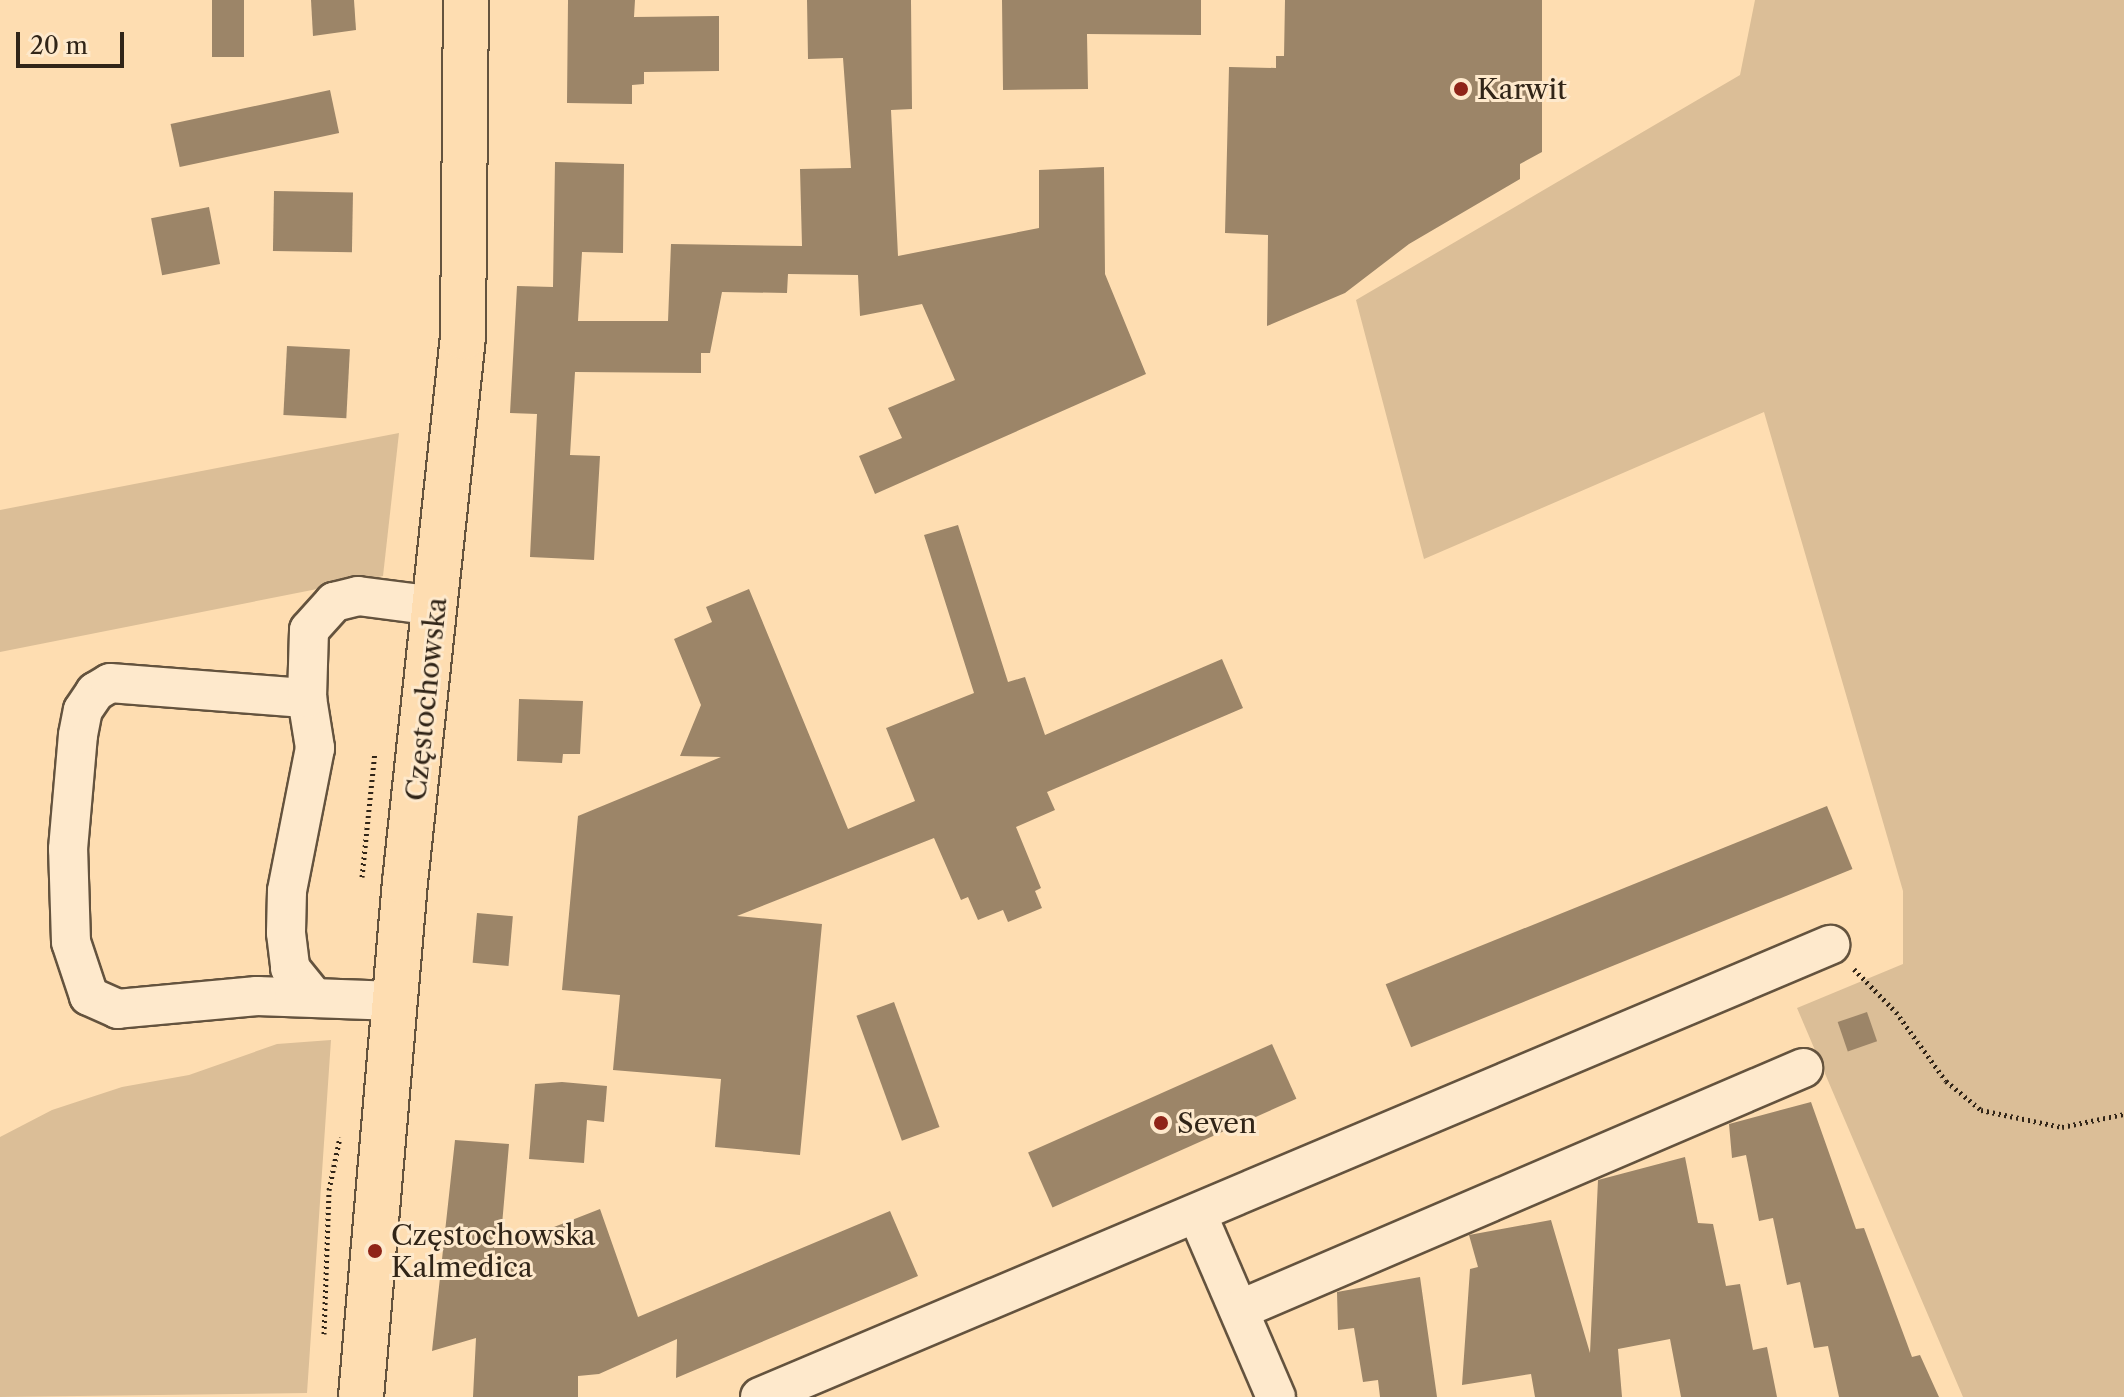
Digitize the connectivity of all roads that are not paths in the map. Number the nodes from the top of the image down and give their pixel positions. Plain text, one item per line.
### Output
1 (466, 0) edge
2 (436, 606) junction
3 (307, 698) junction
4 (1830, 945) road end
5 (314, 998) junction
6 (396, 1001) junction
7 (1803, 1068) dead end
8 (1198, 1216) junction
9 (1239, 1310) junction
10 (361, 1397) edge
11 (760, 1397) edge
12 (1276, 1397) edge

1 - 2 main road, Częstochowska
2 - 3 lane
2 - 6 main road, Częstochowska
3 - 5 lane
3 - 5 lane
4 - 8 lane
5 - 6 lane
6 - 10 main road, Częstochowska
7 - 9 lane
8 - 9 lane
8 - 11 lane
9 - 12 lane

